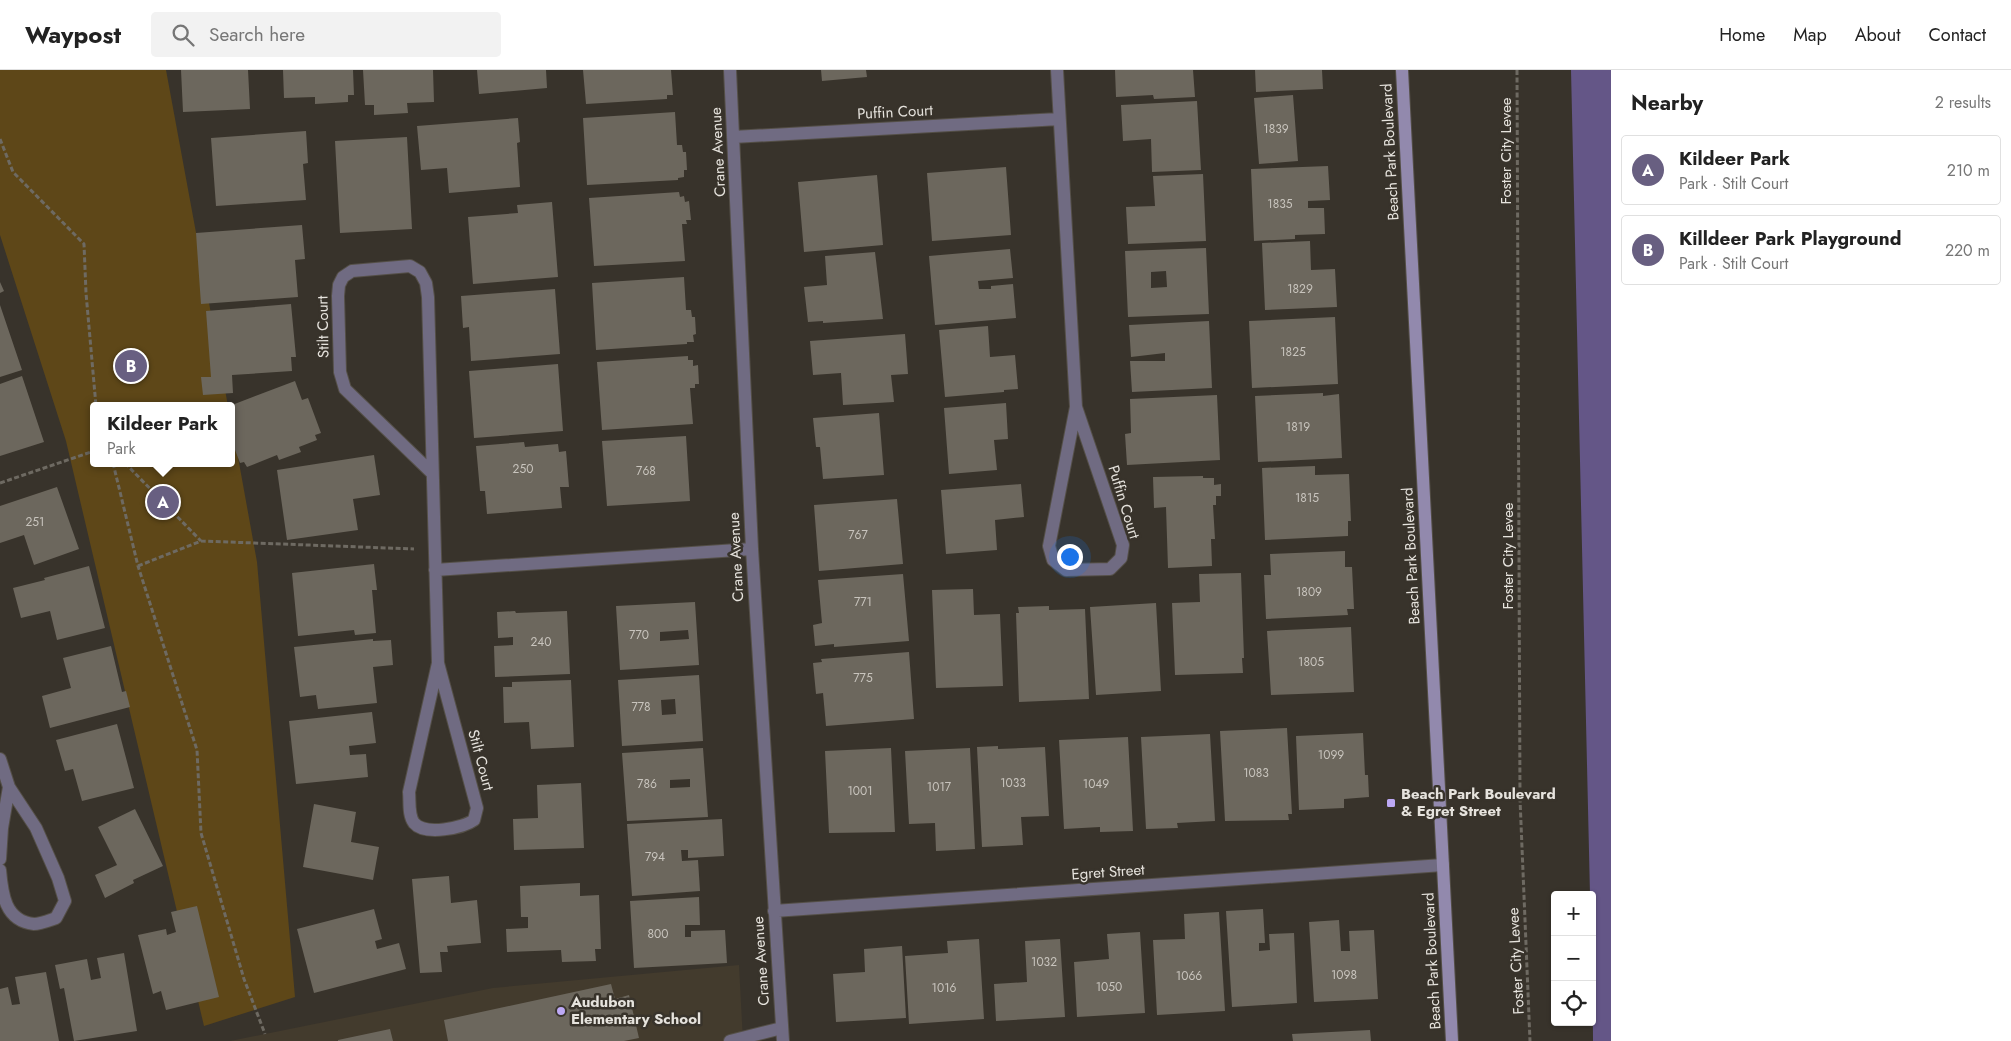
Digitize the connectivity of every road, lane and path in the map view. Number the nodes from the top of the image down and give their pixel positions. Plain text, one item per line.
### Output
1 (730, 70) edge
2 (1057, 70) edge
3 (1402, 70) edge
4 (1517, 70) edge
5 (1059, 119) junction
6 (733, 136) junction
7 (0, 139) edge
8 (96, 402) edge
9 (1076, 407) junction
10 (90, 452) edge
11 (114, 467) edge
12 (130, 467) edge
13 (432, 473) junction
14 (0, 483) edge
15 (201, 541) junction
16 (435, 549) junction
17 (752, 549) junction
18 (138, 566) junction
19 (435, 570) junction
20 (438, 663) junction
21 (0, 759) edge
22 (9, 787) junction
23 (0, 859) edge
24 (1443, 865) junction
25 (0, 870) edge
26 (774, 911) junction
27 (265, 1034) dead end
28 (782, 1034) edge
29 (730, 1041) edge
30 (1452, 1041) edge
31 (1530, 1041) edge

1 - 6 street, Crane Avenue
2 - 5 street, Puffin Court
3 - 24 main road, Beach Park Boulevard
4 - 31 path, Foster City Levee
5 - 6 street, Puffin Court
5 - 9 street, Puffin Court
6 - 17 street, Crane Avenue
7 - 8 path
9 - 9 street, Puffin Court
10 - 14 path
11 - 18 path
12 - 15 path
13 - 13 street, Stilt Court
13 - 16 street, Stilt Court
15 - 16 path
15 - 18 path
16 - 19 street, Stilt Court
17 - 19 street
17 - 26 street, Crane Avenue
18 - 27 path
19 - 20 street, Stilt Court
20 - 20 street, Stilt Court
21 - 22 street
22 - 23 street
22 - 25 street
24 - 26 street, Egret Street
24 - 30 main road, Beach Park Boulevard
26 - 28 street, Crane Avenue
28 - 29 street

